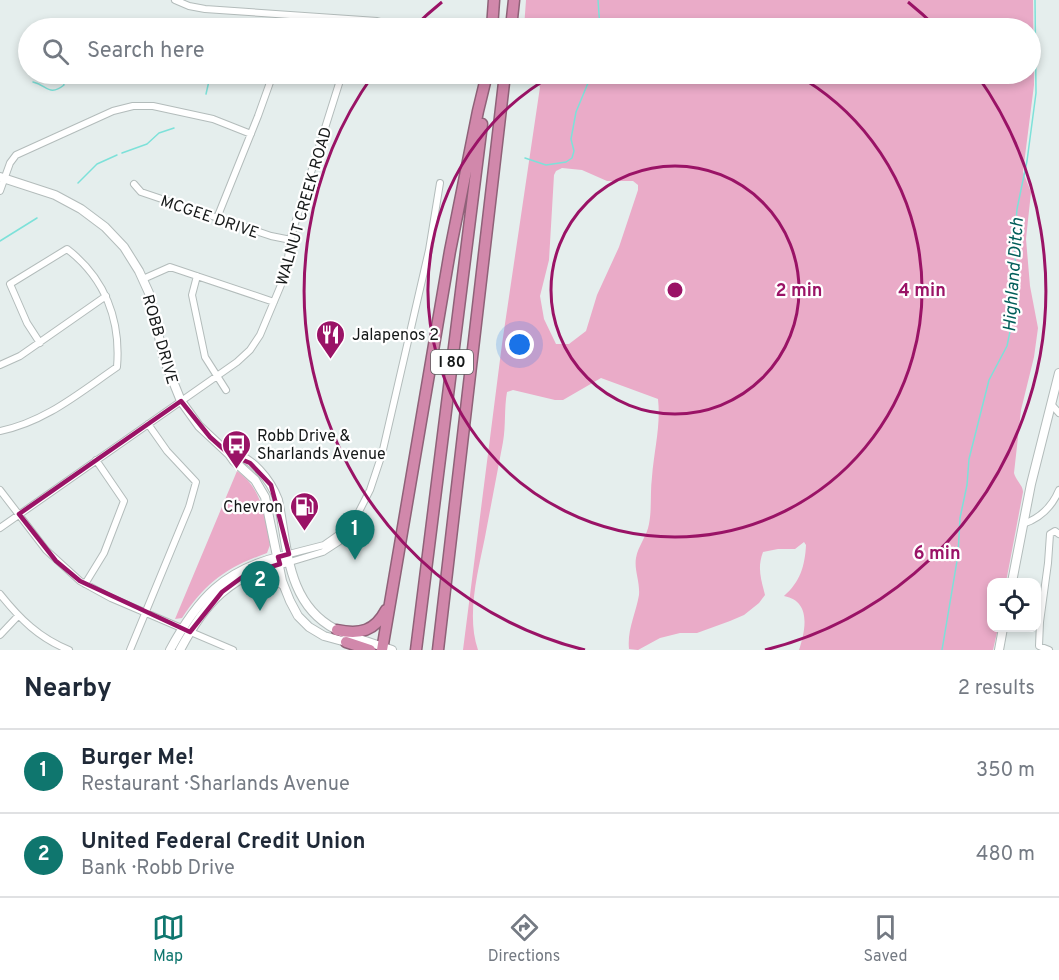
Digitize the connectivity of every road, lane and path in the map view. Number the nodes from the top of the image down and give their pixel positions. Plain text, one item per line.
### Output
1 (175, 0) edge
2 (494, 0) edge
3 (514, 0) edge
4 (289, 15) junction
5 (289, 18) edge
6 (330, 18) edge
7 (493, 18) edge
8 (512, 18) edge
9 (269, 84) edge
10 (339, 84) edge
11 (485, 84) edge
12 (487, 84) edge
13 (505, 84) edge
14 (251, 134) junction
15 (2, 178) edge
16 (440, 183) dead end
17 (134, 184) dead end
18 (0, 190) edge
19 (217, 218) junction
20 (291, 240) junction
21 (197, 276) junction
22 (143, 279) junction
23 (106, 296) junction
24 (274, 302) junction
25 (40, 343) junction
26 (0, 365) edge
27 (1059, 373) edge
28 (216, 376) junction
29 (226, 390) dead end
30 (181, 401) junction
31 (1051, 404) junction
32 (1059, 413) edge
33 (148, 424) junction
34 (0, 431) edge
35 (229, 454) junction
36 (96, 460) junction
37 (0, 490) edge
38 (1059, 490) edge
39 (19, 514) junction
40 (1023, 524) junction
41 (0, 528) edge
42 (1059, 534) edge
43 (289, 558) junction
44 (279, 560) junction
45 (1013, 578) edge
46 (85, 584) junction
47 (284, 588) junction
48 (222, 592) junction
49 (392, 592) junction
50 (0, 594) edge
51 (145, 613) junction
52 (18, 616) junction
53 (338, 630) junction
54 (186, 631) junction
55 (1002, 632) edge
56 (0, 634) edge
57 (346, 642) junction
58 (439, 647) edge
59 (67, 649) edge
60 (387, 649) edge
61 (130, 650) edge
62 (170, 650) edge
63 (180, 650) edge
64 (232, 650) edge
65 (358, 650) edge
66 (370, 650) edge
67 (416, 650) edge
68 (999, 650) edge
69 (1049, 650) edge

1 - 4 street
2 - 7 highway
3 - 8 highway
4 - 5 street
4 - 6 street
9 - 14 street
10 - 20 street, WALNUT CREEK ROAD
11 - 49 highway
12 - 67 highway, I 80
13 - 58 highway, I 80
14 - 15 street
14 - 19 street
15 - 18 street
15 - 22 main road, ROBB DRIVE
16 - 43 street
17 - 19 street, MCGEE DRIVE
19 - 20 street, MCGEE DRIVE
20 - 24 street, WALNUT CREEK ROAD
21 - 22 street
21 - 24 street
21 - 28 street
22 - 30 main road, ROBB DRIVE
23 - 25 street
23 - 25 street
23 - 34 street
24 - 28 street, WALNUT CREEK ROAD
25 - 26 street
27 - 31 main road
28 - 29 street
28 - 30 street, WALNUT CREEK ROAD
30 - 33 street, WALNUT CREEK ROAD
30 - 35 main road, ROBB DRIVE
31 - 32 street
31 - 40 main road
33 - 36 street, WALNUT CREEK ROAD
33 - 51 street
35 - 43 main road, ROBB DRIVE
35 - 44 main road, ROBB DRIVE
36 - 39 street, WALNUT CREEK ROAD
36 - 46 street
37 - 39 street
38 - 40 street
39 - 41 street, WALNUT CREEK ROAD
39 - 46 street
40 - 45 main road
42 - 69 street
43 - 44 main road
43 - 53 main road, ROBB DRIVE
44 - 47 main road, ROBB DRIVE
44 - 48 main road
44 - 54 main road
46 - 51 street
47 - 48 main road
47 - 57 main road, ROBB DRIVE
48 - 54 main road
49 - 53 highway
49 - 60 highway
50 - 52 street
51 - 54 street
51 - 61 street
52 - 56 street
52 - 59 street
53 - 60 main road, ROBB DRIVE
54 - 62 main road
54 - 63 main road
54 - 64 street
55 - 68 main road
57 - 65 highway
57 - 66 highway

